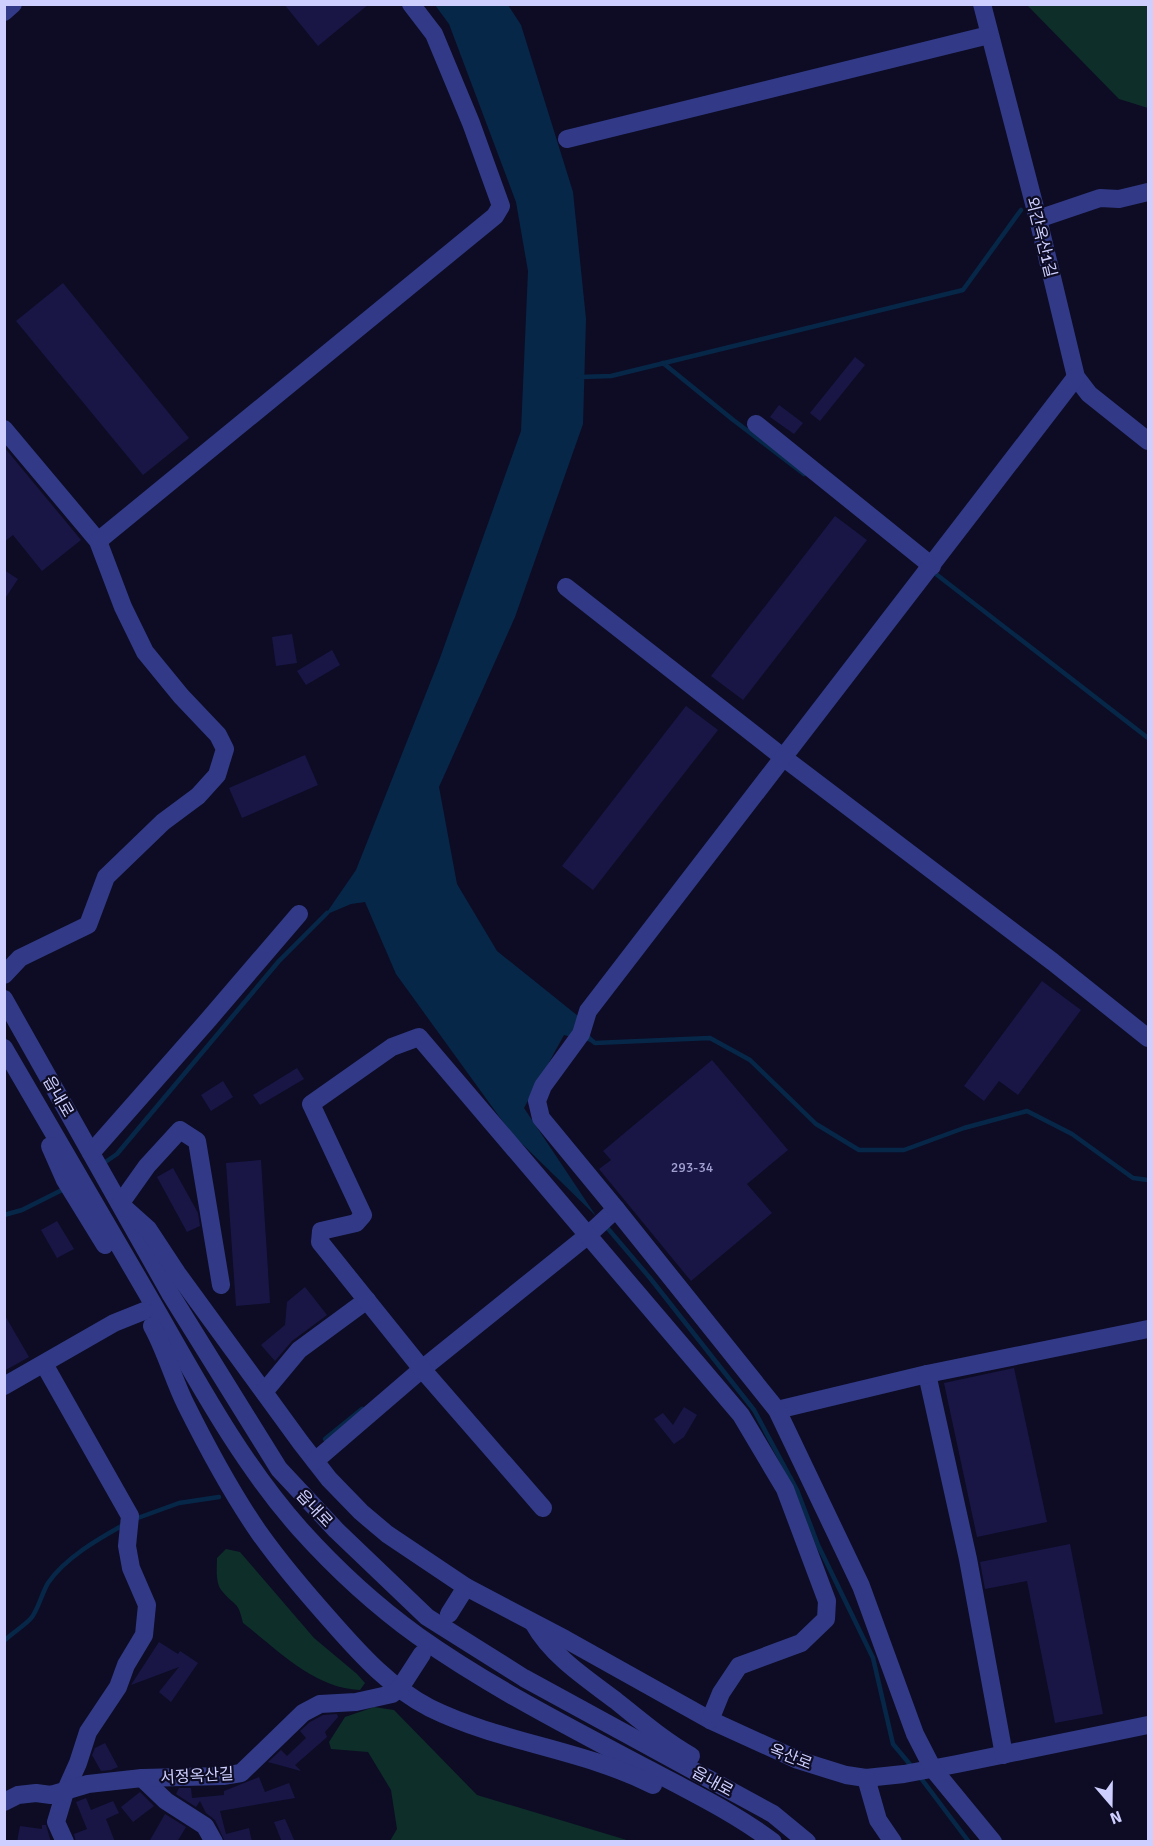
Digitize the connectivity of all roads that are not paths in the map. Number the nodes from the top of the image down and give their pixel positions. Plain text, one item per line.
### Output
1 (13, 4) edge
2 (411, 4) edge
3 (982, 4) edge
4 (4, 12) edge
5 (989, 35) junction
6 (567, 139) dead end
7 (1149, 192) edge
8 (1038, 219) junction
9 (1076, 377) junction
10 (756, 424) dead end
11 (4, 429) edge
12 (1149, 441) edge
13 (98, 542) junction
14 (932, 566) junction
15 (566, 587) dead end
16 (784, 758) junction
17 (299, 914) dead end
18 (4, 975) edge
19 (4, 999) edge
20 (1149, 1038) edge
21 (8, 1055) edge
22 (92, 1155) junction
23 (120, 1204) junction
24 (616, 1209) junction
25 (587, 1236) junction
26 (221, 1286) dead end
27 (367, 1300) junction
28 (144, 1311) junction
29 (1149, 1329) edge
30 (44, 1364) junction
31 (422, 1369) junction
32 (927, 1374) junction
33 (4, 1386) edge
34 (264, 1392) junction
35 (777, 1410) junction
36 (315, 1461) junction
37 (543, 1508) dead end
38 (466, 1587) junction
39 (448, 1614) dead end
40 (533, 1622) junction
41 (422, 1654) dead end
42 (400, 1688) junction
43 (710, 1720) junction
44 (1149, 1725) edge
45 (1004, 1755) junction
46 (933, 1769) junction
47 (142, 1778) junction
48 (866, 1778) junction
49 (65, 1792) junction
50 (4, 1802) edge
51 (773, 1814) junction
52 (751, 1826) junction
53 (64, 1842) edge
54 (214, 1842) edge
55 (773, 1842) edge
56 (807, 1842) edge
57 (893, 1842) edge
58 (993, 1842) edge

1 - 4 street
2 - 13 street
3 - 5 street, 외간옥산1길
5 - 6 street
5 - 8 street, 외간옥산1길
7 - 8 street
8 - 9 street, 외간옥산1길
9 - 12 street, 외간옥산1길
9 - 14 street
10 - 14 street
11 - 13 street
13 - 18 street
14 - 16 street
15 - 16 street
16 - 20 street
16 - 24 street
17 - 22 street
19 - 22 street, 읍내로
21 - 28 street
21 - 52 street, 읍내로
22 - 23 street, 읍내로
23 - 26 street
23 - 34 street, 옥산로
23 - 51 street, 읍내로
24 - 25 street
24 - 35 street
25 - 27 street
25 - 31 street
25 - 43 street
27 - 31 street
27 - 34 street
28 - 30 street
28 - 42 street
29 - 32 street
30 - 33 street
30 - 49 street
31 - 36 street
31 - 37 street
32 - 35 street
32 - 45 street
34 - 36 street, 옥산로
35 - 46 street
36 - 38 street, 옥산로
38 - 39 street
38 - 40 street, 옥산로
40 - 43 street, 옥산로
40 - 51 street
41 - 42 street
42 - 47 street, 서정옥산길
42 - 52 street
43 - 48 street, 옥산로
44 - 45 street, 옥산로
45 - 46 street, 옥산로
46 - 48 street, 옥산로
46 - 58 street
47 - 49 street, 서정옥산길
47 - 54 street
48 - 57 street
49 - 50 street, 서정옥산길
49 - 53 street
51 - 56 street, 읍내로
52 - 55 street, 읍내로

